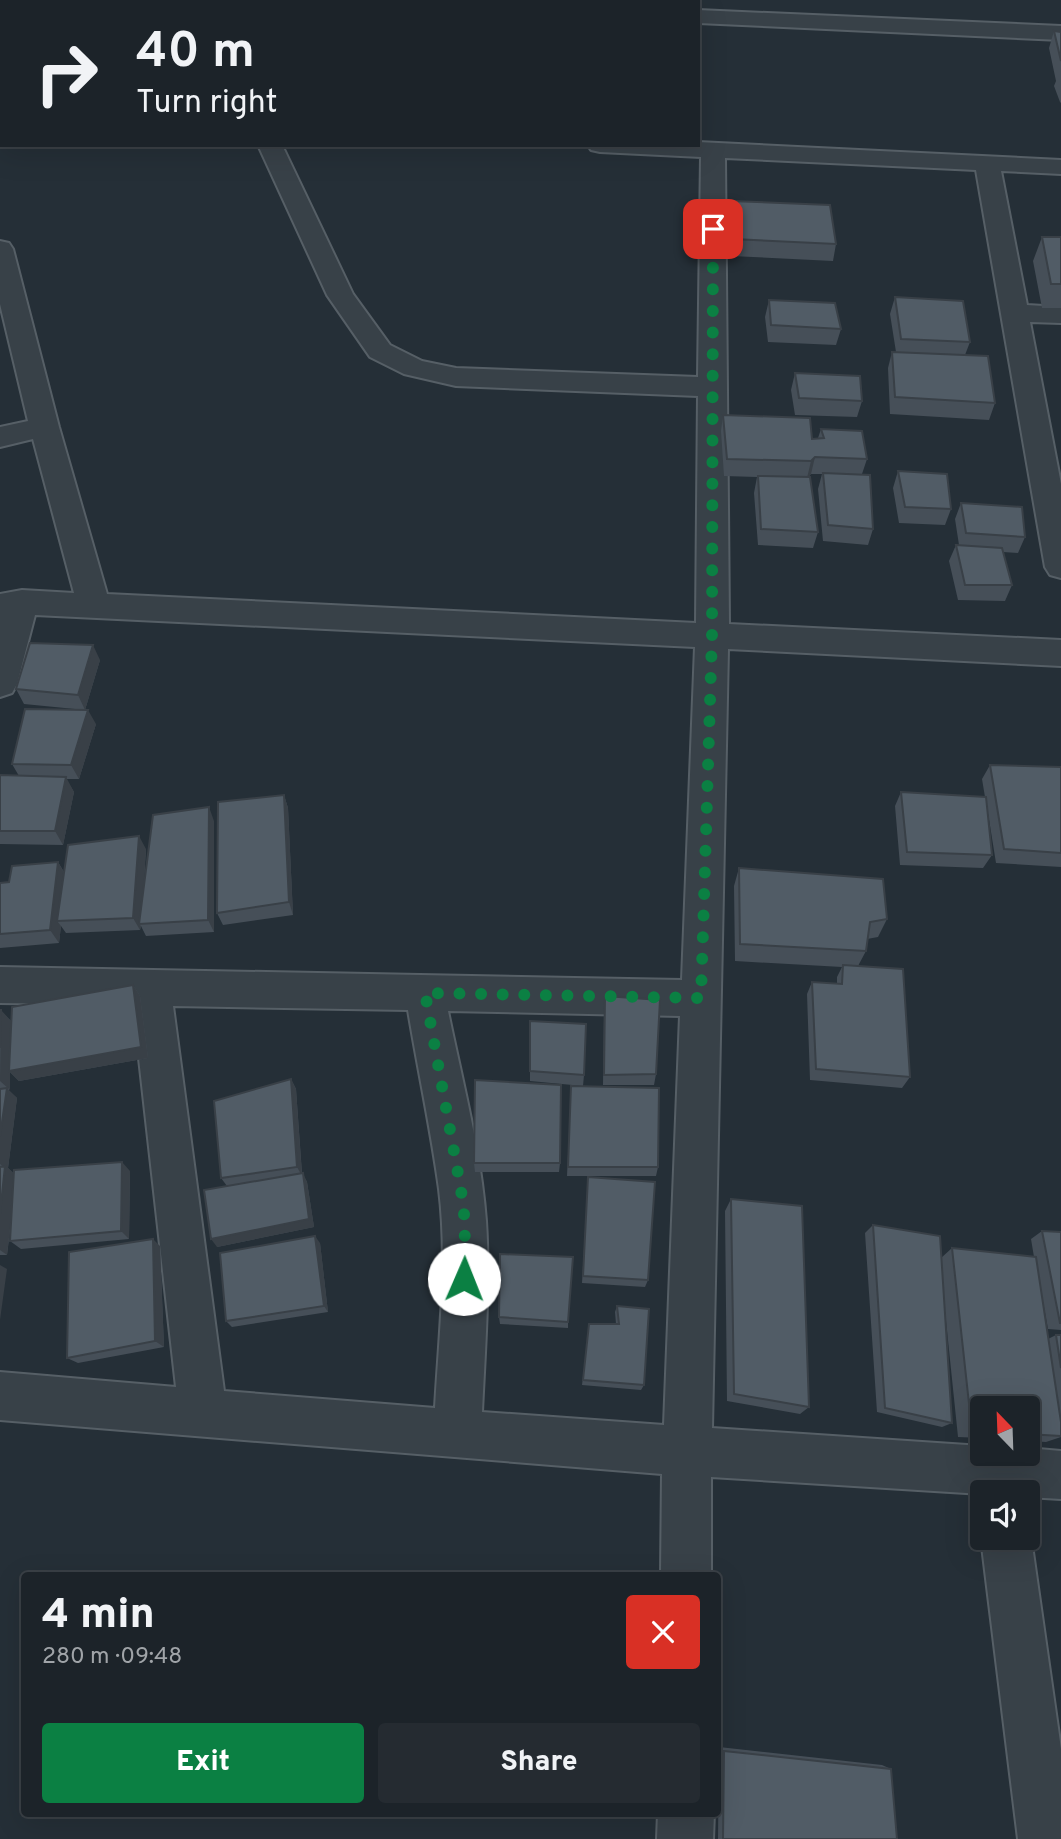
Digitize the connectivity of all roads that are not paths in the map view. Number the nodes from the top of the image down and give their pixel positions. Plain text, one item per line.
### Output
1 (700, 16) edge
2 (1061, 33) edge
3 (271, 147) edge
4 (638, 147) edge
5 (713, 151) junction
6 (986, 163) junction
7 (1061, 167) edge
8 (0, 249) edge
9 (1014, 313) junction
10 (1061, 315) edge
11 (713, 387) junction
12 (44, 427) junction
13 (0, 436) edge
14 (1061, 567) edge
15 (11, 604) edge
16 (94, 605) junction
17 (712, 636) junction
18 (1061, 653) edge
19 (0, 684) edge
20 (0, 985) edge
21 (151, 988) junction
22 (425, 993) junction
23 (701, 998) junction
24 (0, 1396) edge
25 (203, 1413) junction
26 (457, 1434) junction
27 (687, 1451) junction
28 (1061, 1475) edge
29 (978, 1480) edge
30 (1016, 1480) edge
31 (1008, 1550) edge
32 (686, 1572) edge
33 (685, 1817) edge
34 (685, 1839) edge
35 (1046, 1839) edge

1 - 2 street
3 - 11 street
4 - 5 street
5 - 6 street
5 - 11 street
6 - 7 street
6 - 9 street
8 - 12 street
9 - 10 street
9 - 14 street
11 - 17 street
12 - 13 street
12 - 16 street
15 - 16 street
15 - 19 street
16 - 17 street
17 - 18 street
17 - 23 street
20 - 21 street
21 - 22 street
21 - 25 street
22 - 23 street
22 - 26 street
23 - 27 street
24 - 25 street
25 - 26 street
26 - 27 street
27 - 29 street
27 - 32 street
28 - 30 street
31 - 35 street
33 - 34 street

